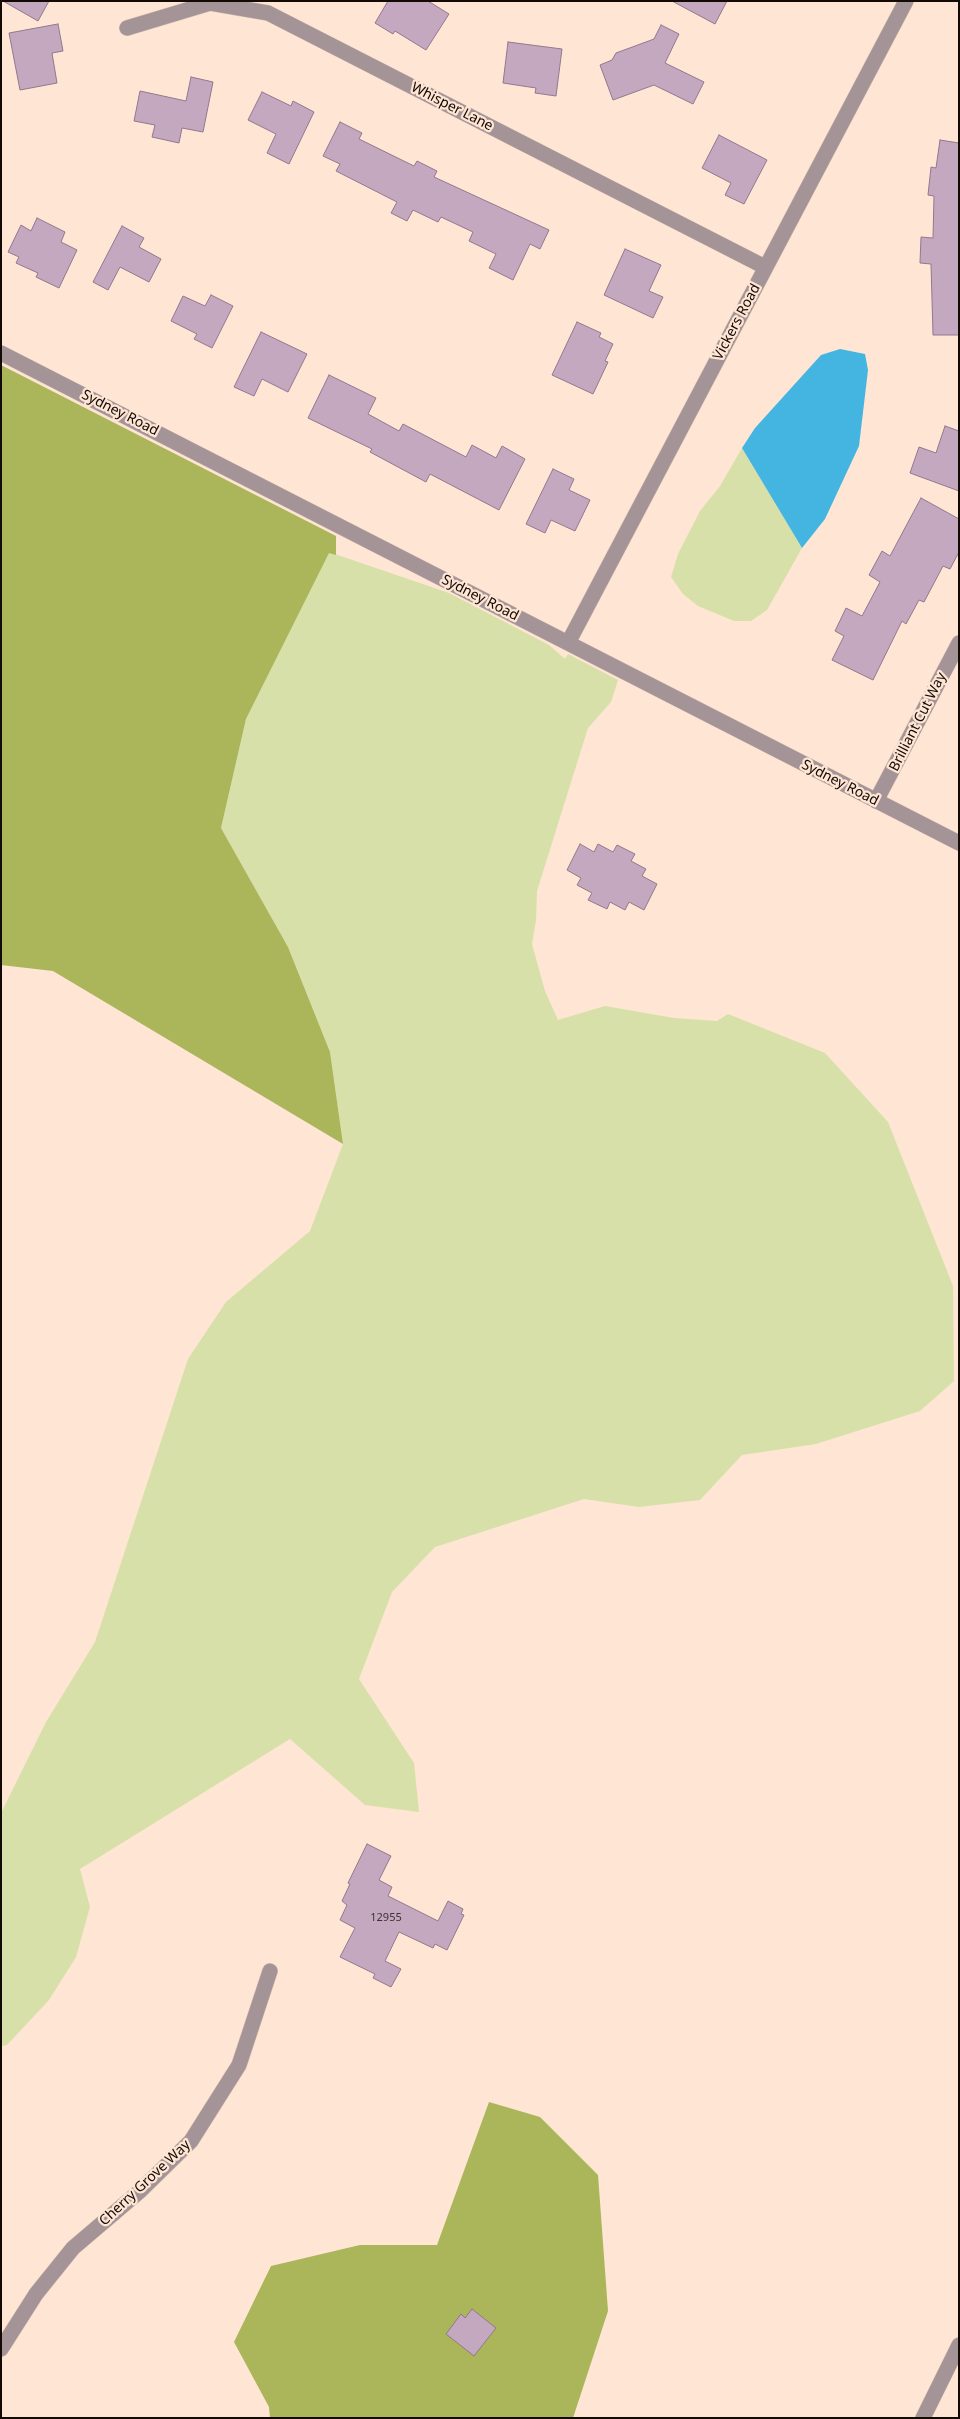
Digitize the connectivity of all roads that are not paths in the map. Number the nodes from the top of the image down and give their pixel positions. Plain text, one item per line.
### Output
1 (906, 1) edge
2 (127, 28) dead end
3 (765, 267) junction
4 (1, 353) edge
5 (568, 643) junction
6 (959, 643) edge
7 (876, 801) junction
8 (959, 843) edge
9 (270, 1970) dead end
10 (959, 2345) edge
11 (1, 2349) edge
12 (923, 2418) edge

1 - 3 street, Vickers Road
2 - 3 street, Whisper Lane
3 - 5 street, Vickers Road
4 - 5 street, Sydney Road
5 - 7 street, Sydney Road
6 - 7 street, Brilliant Cut Way
7 - 8 street, Sydney Road
9 - 11 street, Cherry Grove Way
10 - 12 street

